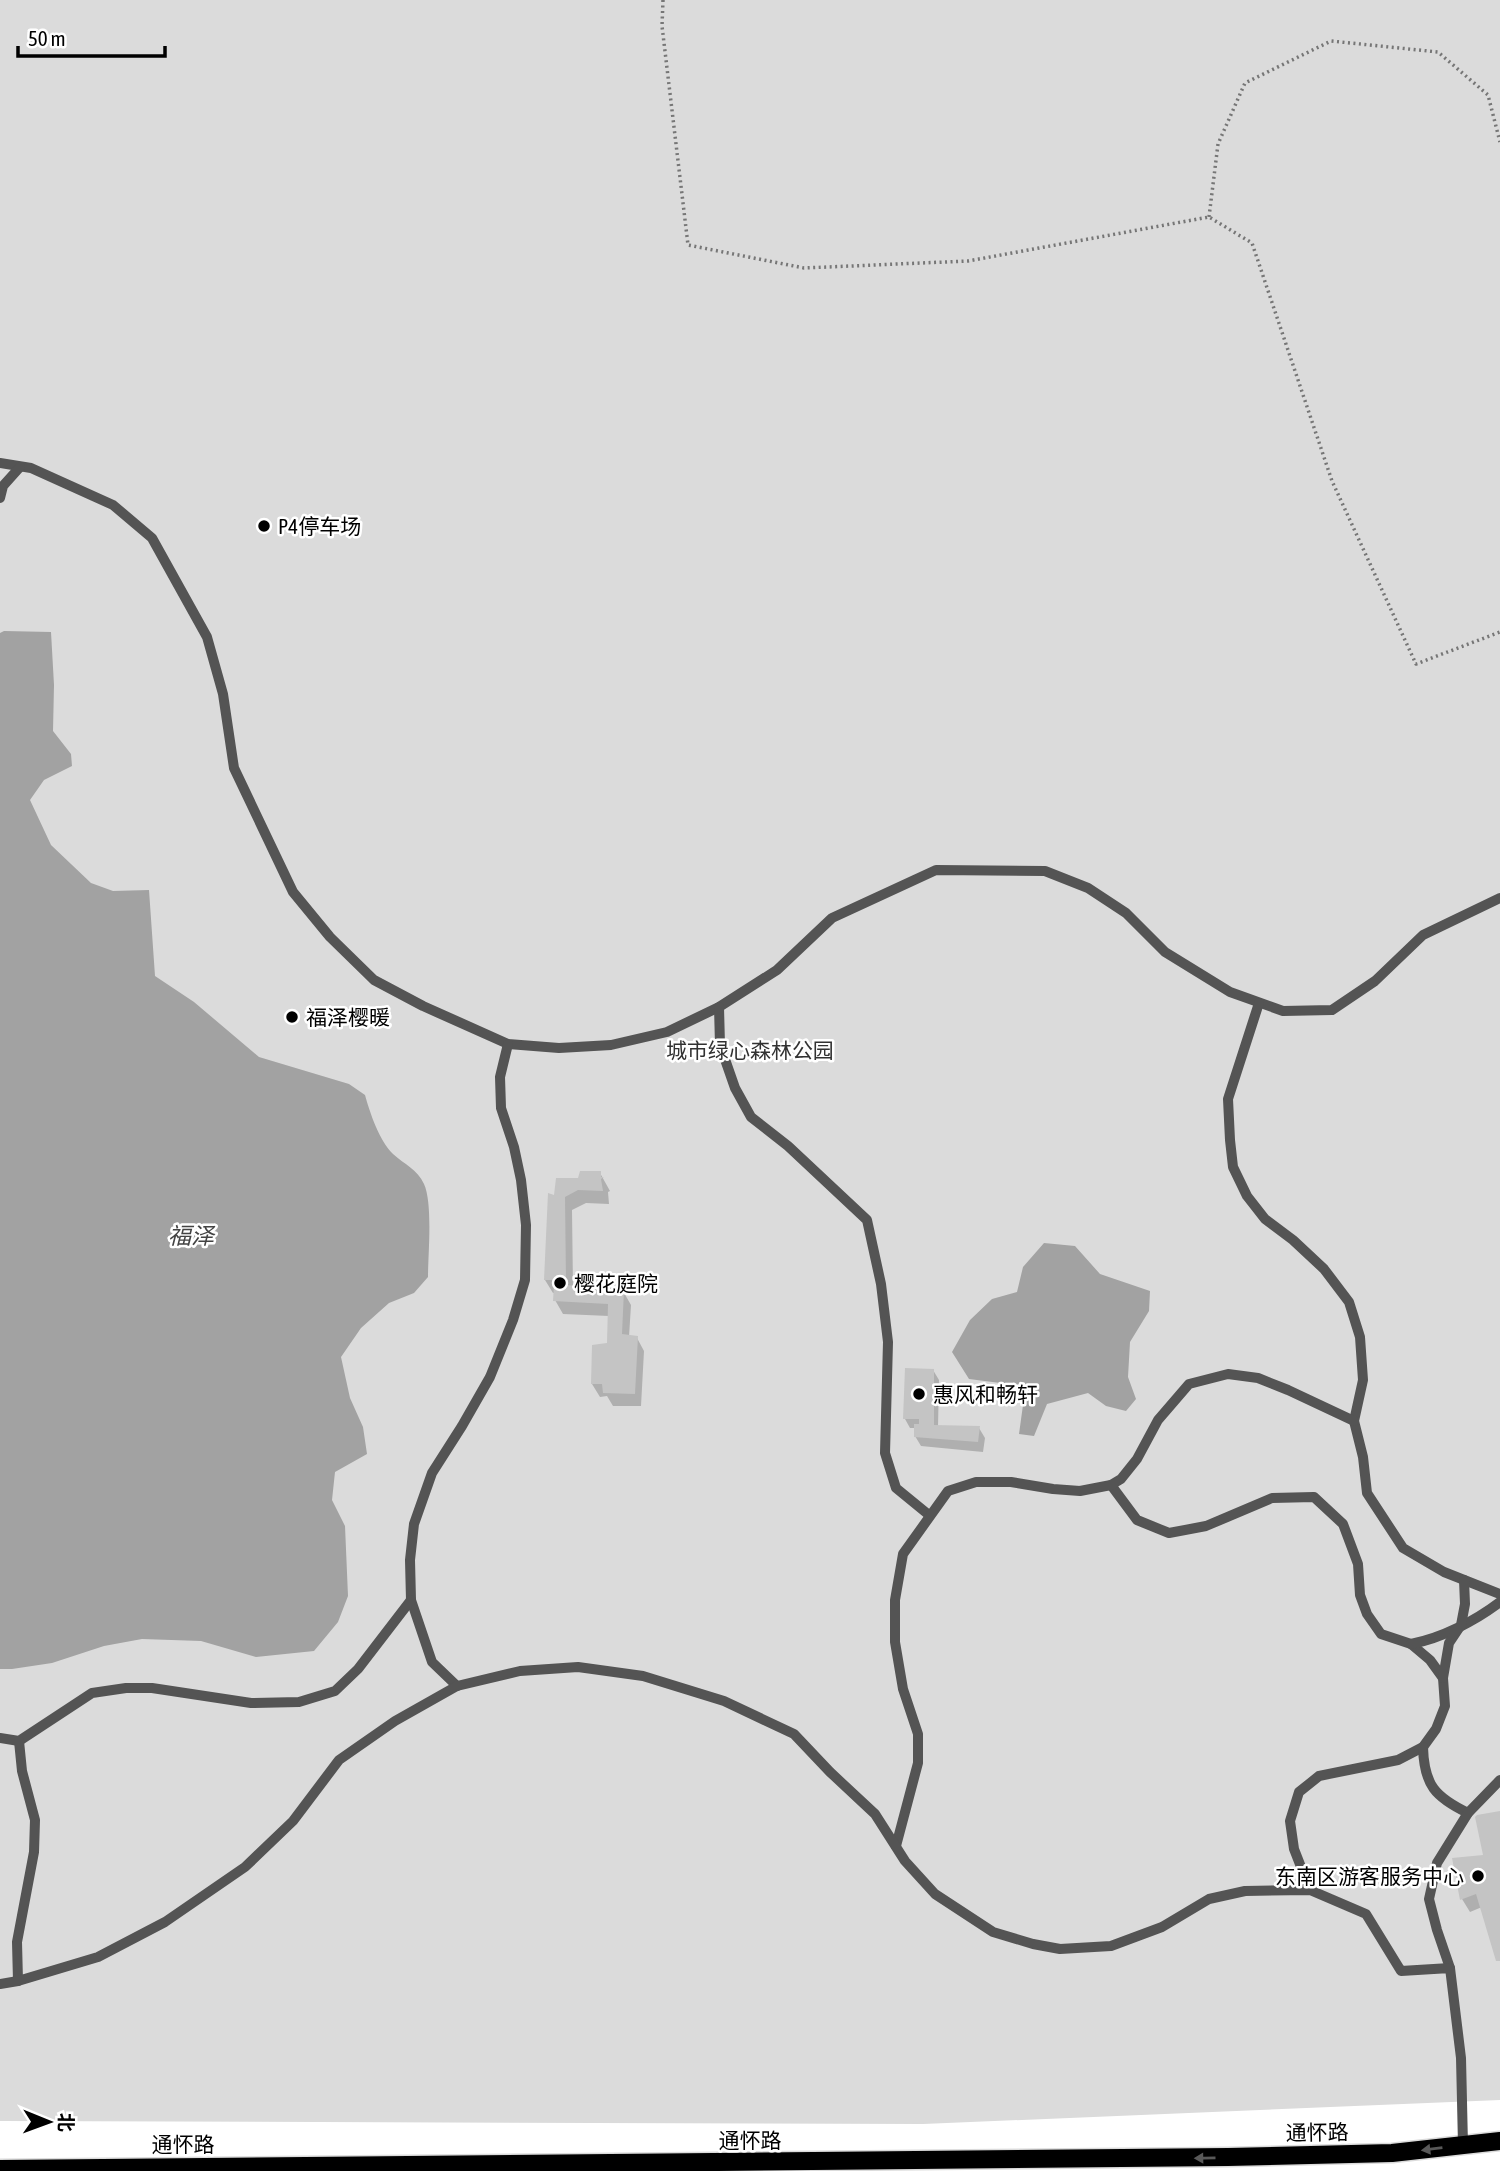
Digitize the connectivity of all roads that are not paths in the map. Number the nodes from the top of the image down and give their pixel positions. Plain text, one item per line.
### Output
1 (0, 463) edge
2 (20, 467) junction
3 (0, 498) edge
4 (1500, 898) edge
5 (1259, 1003) junction
6 (719, 1007) junction
7 (508, 1044) junction
8 (1354, 1421) junction
9 (1111, 1485) junction
10 (929, 1515) junction
11 (1464, 1580) junction
12 (1500, 1594) edge
13 (411, 1600) junction
14 (1500, 1602) edge
15 (1461, 1625) junction
16 (1411, 1644) junction
17 (1443, 1678) junction
18 (457, 1686) junction
19 (0, 1738) edge
20 (19, 1741) junction
21 (1423, 1747) junction
22 (1500, 1780) edge
23 (1468, 1813) junction
24 (895, 1846) junction
25 (1310, 1890) junction
26 (1450, 1968) junction
27 (18, 1981) junction
28 (0, 1984) edge
29 (1500, 2141) edge
30 (1463, 2145) junction
31 (0, 2169) edge

1 - 2 lane
2 - 3 lane
2 - 7 lane
4 - 5 lane
5 - 6 lane
5 - 8 lane
6 - 7 lane
6 - 10 lane
7 - 13 lane
8 - 9 lane
8 - 11 lane
9 - 10 lane
9 - 16 lane
10 - 24 lane
11 - 12 lane
11 - 15 lane
13 - 18 lane
13 - 20 lane
14 - 15 lane
15 - 16 lane
15 - 17 lane
16 - 17 lane
17 - 21 lane
18 - 24 lane
18 - 27 lane
19 - 20 lane
20 - 27 lane
21 - 23 lane
21 - 25 lane
22 - 23 lane
23 - 26 lane
24 - 25 lane
25 - 26 lane
26 - 30 lane
27 - 28 lane
29 - 30 main road, 通怀路
30 -> 31 main road, 通怀路

